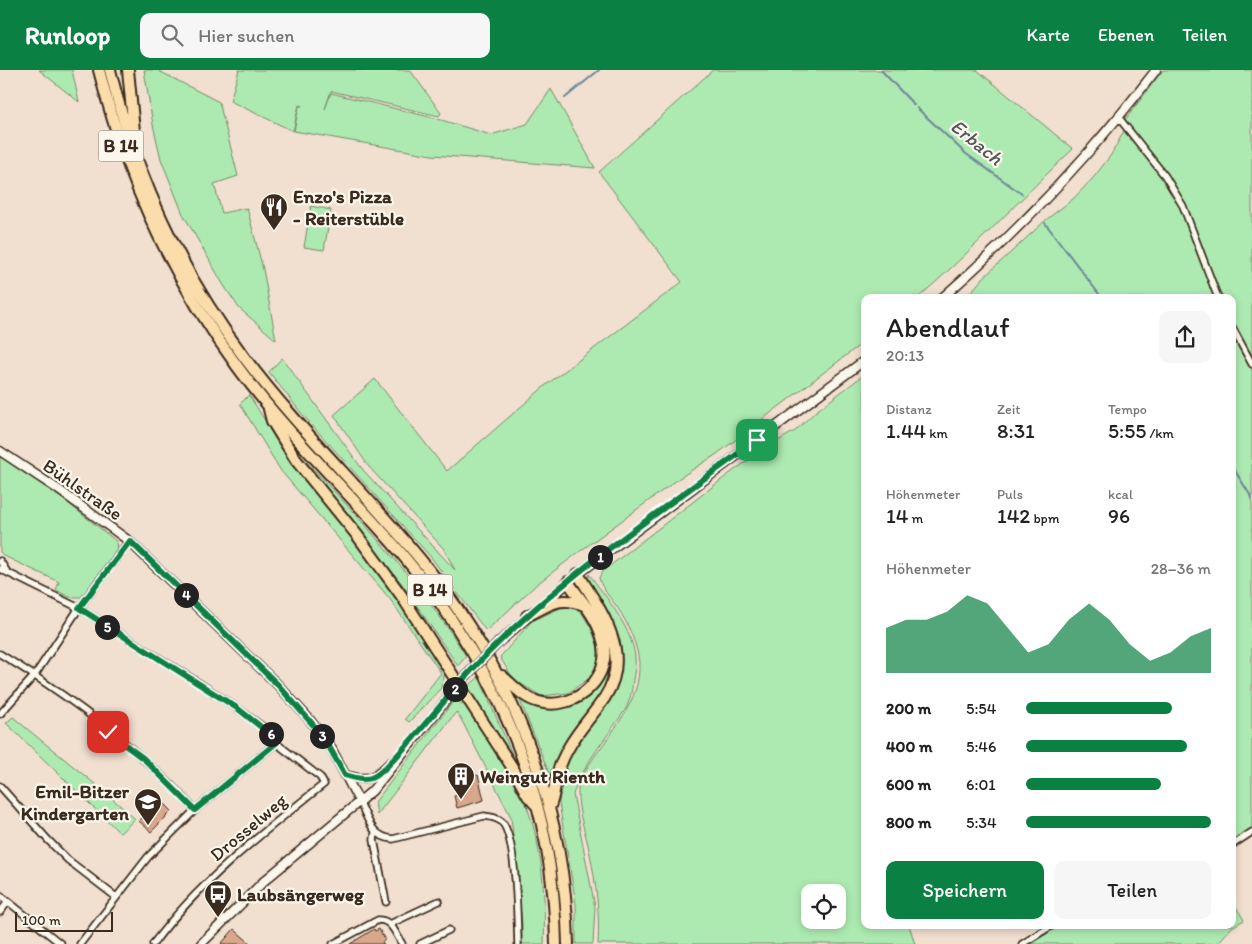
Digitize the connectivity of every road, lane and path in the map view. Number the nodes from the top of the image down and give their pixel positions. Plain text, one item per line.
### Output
1 (99, 70) edge
2 (110, 70) edge
3 (128, 70) edge
4 (1156, 70) edge
5 (1120, 118) junction
6 (137, 160) junction
7 (946, 294) edge
8 (1216, 294) edge
9 (1236, 334) edge
10 (861, 363) edge
11 (1252, 364) edge
12 (268, 406) junction
13 (0, 451) edge
14 (130, 541) junction
15 (0, 561) edge
16 (0, 569) edge
17 (8, 573) junction
18 (578, 574) junction
19 (568, 582) junction
20 (584, 605) junction
21 (79, 608) junction
22 (527, 616) junction
23 (0, 654) edge
24 (496, 671) junction
25 (35, 675) junction
26 (458, 685) junction
27 (0, 714) edge
28 (416, 737) junction
29 (276, 743) junction
30 (345, 775) junction
31 (0, 786) edge
32 (360, 803) junction
33 (538, 808) junction
34 (549, 808) junction
35 (195, 810) junction
36 (1252, 832) edge
37 (375, 833) junction
38 (1236, 842) edge
39 (0, 895) edge
40 (116, 896) junction
41 (439, 901) dead end
42 (8, 902) junction
43 (386, 902) dead end
44 (0, 912) edge
45 (390, 924) junction
46 (1046, 929) edge
47 (449, 930) dead end
48 (61, 944) edge
49 (80, 944) edge
50 (153, 944) edge
51 (202, 944) edge
52 (333, 944) edge
53 (402, 944) edge
54 (420, 944) edge
55 (518, 944) edge
56 (556, 944) edge
57 (568, 944) edge
58 (1022, 944) edge

1 - 12 highway, B 14
2 - 6 highway, B 14
3 - 6 highway
4 - 5 main road
5 - 7 main road
5 - 8 street
6 - 24 highway, B 14
9 - 11 street
10 - 18 main road
12 - 26 highway
12 - 33 highway, B 14
13 - 14 main road, Bühlstraße
14 - 21 street
14 - 30 main road, Bühlstraße
15 - 17 street
16 - 17 street
17 - 21 street
18 - 19 main road
18 - 34 highway
19 - 20 highway, B 14
19 - 22 main road
20 - 22 highway
20 - 24 highway, B 14
21 - 25 street
21 - 29 street
22 - 26 main road, bridge
23 - 25 street
24 - 34 highway, B 14
25 - 27 street
25 - 35 street
26 - 28 main road
26 - 33 highway
28 - 30 main road
28 - 32 main road
29 - 35 street
29 - 50 street, Drosselweg
30 - 32 main road, Bühlstraße
31 - 40 street
32 - 37 street
32 - 51 main road
33 - 56 highway, B 14
34 - 57 highway, B 14
35 - 40 street
36 - 38 street
37 - 43 street
37 - 55 street
39 - 42 street
40 - 49 street
41 - 45 street
42 - 44 street
42 - 48 street
45 - 52 street
45 - 53 street
46 - 58 street
47 - 54 street

